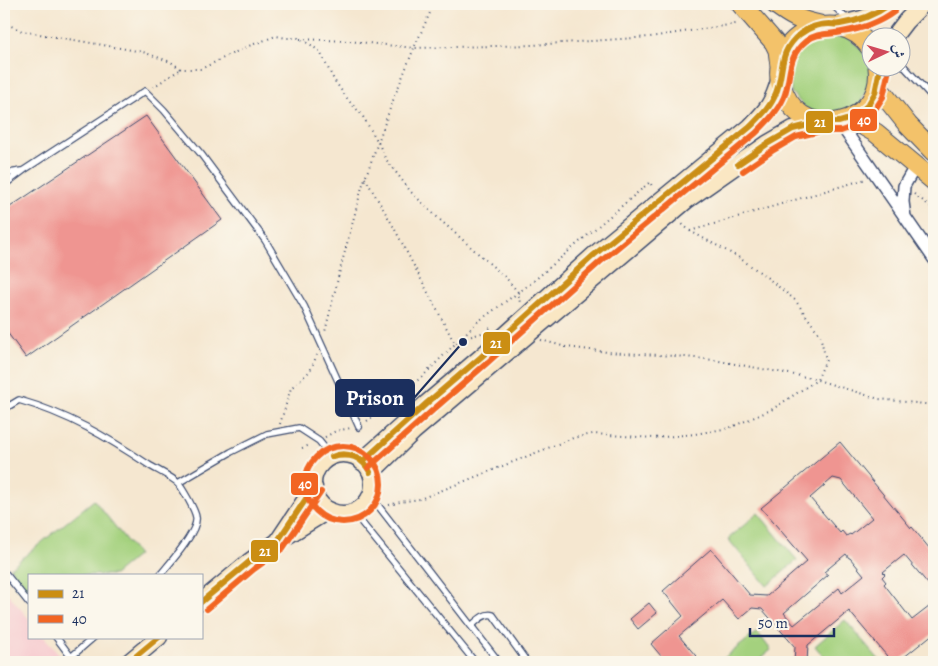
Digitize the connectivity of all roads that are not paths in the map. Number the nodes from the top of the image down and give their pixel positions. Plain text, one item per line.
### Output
1 (775, 4) edge
2 (832, 4) edge
3 (890, 4) edge
4 (923, 4) edge
5 (745, 9) edge
6 (845, 23) junction
7 (820, 25) junction
8 (901, 28) edge
9 (860, 35) edge
10 (780, 73) junction
11 (910, 73) edge
12 (877, 78) edge
13 (880, 78) edge
14 (934, 99) edge
15 (820, 122) junction
16 (842, 122) junction
17 (934, 152) edge
18 (916, 165) junction
19 (24, 170) junction
20 (4, 174) edge
21 (934, 181) edge
22 (4, 185) edge
23 (905, 218) junction
24 (934, 259) edge
25 (530, 323) junction
26 (4, 409) edge
27 (359, 426) road end
28 (332, 457) junction
29 (366, 468) junction
30 (178, 483) junction
31 (314, 487) junction
32 (376, 501) junction
33 (329, 510) junction
34 (353, 512) junction
35 (277, 542) junction
36 (6, 574) dead end
37 (161, 574) edge
38 (202, 601) edge
39 (28, 602) edge
40 (471, 626) junction
41 (57, 638) edge
42 (93, 638) edge
43 (158, 638) edge
44 (129, 662) edge
45 (474, 662) edge
46 (499, 662) edge
47 (527, 662) edge

1 - 7 highway
2 - 6 lane
3 - 6 main road
4 - 8 main road
5 - 10 highway
6 - 7 highway
6 - 9 highway
7 - 10 highway
10 - 15 highway
10 - 25 main road
11 - 14 lane
12 - 16 highway
13 - 17 highway
15 - 16 highway
15 - 25 main road
16 - 18 highway
16 - 23 street
18 - 21 highway
18 - 23 street
19 - 20 lane
19 - 22 lane
19 - 27 lane
23 - 24 street
25 - 29 main road
26 - 30 lane
28 - 29 main road
28 - 30 lane
28 - 31 main road
29 - 32 main road
30 - 37 lane
31 - 33 main road
31 - 35 main road
32 - 34 main road
32 - 40 lane
33 - 34 main road
33 - 35 main road
34 - 45 lane
35 - 38 main road
36 - 39 lane
40 - 46 lane
40 - 47 lane
41 - 42 lane
43 - 44 main road

